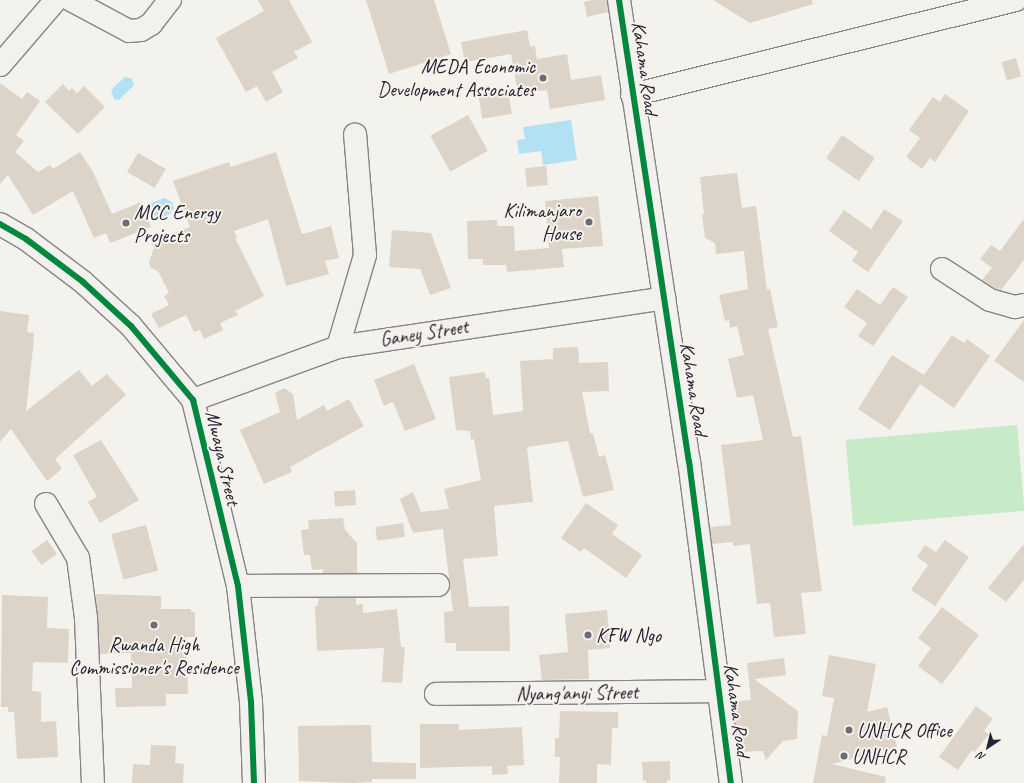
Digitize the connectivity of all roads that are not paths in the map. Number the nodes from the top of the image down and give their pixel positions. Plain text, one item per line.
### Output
1 (56, 0) edge
2 (71, 0) edge
3 (170, 0) edge
4 (619, 0) edge
5 (1016, 0) edge
6 (0, 64) edge
7 (632, 95) junction
8 (355, 134) dead end
9 (0, 224) edge
10 (942, 269) dead end
11 (664, 298) junction
12 (1024, 306) edge
13 (338, 347) junction
14 (193, 400) junction
15 (46, 504) dead end
16 (438, 585) dead end
17 (238, 586) junction
18 (718, 691) junction
19 (436, 694) dead end
20 (93, 783) edge
21 (254, 783) edge
22 (731, 783) edge

1 - 6 street
2 - 3 street
4 - 7 street, Kahama Road
5 - 7 street, Kahama Road
7 - 11 street, Kahama Road
8 - 13 street
9 - 14 street, Mwaya Street
10 - 12 street
11 - 13 street, Ganey Street
11 - 18 street, Kahama Road
13 - 14 street, Ganey Street
14 - 17 street, Mwaya Street
15 - 20 street
16 - 17 street
17 - 21 street, Mwaya Street
18 - 19 street, Nyang'anyi Street
18 - 22 street, Kahama Road

